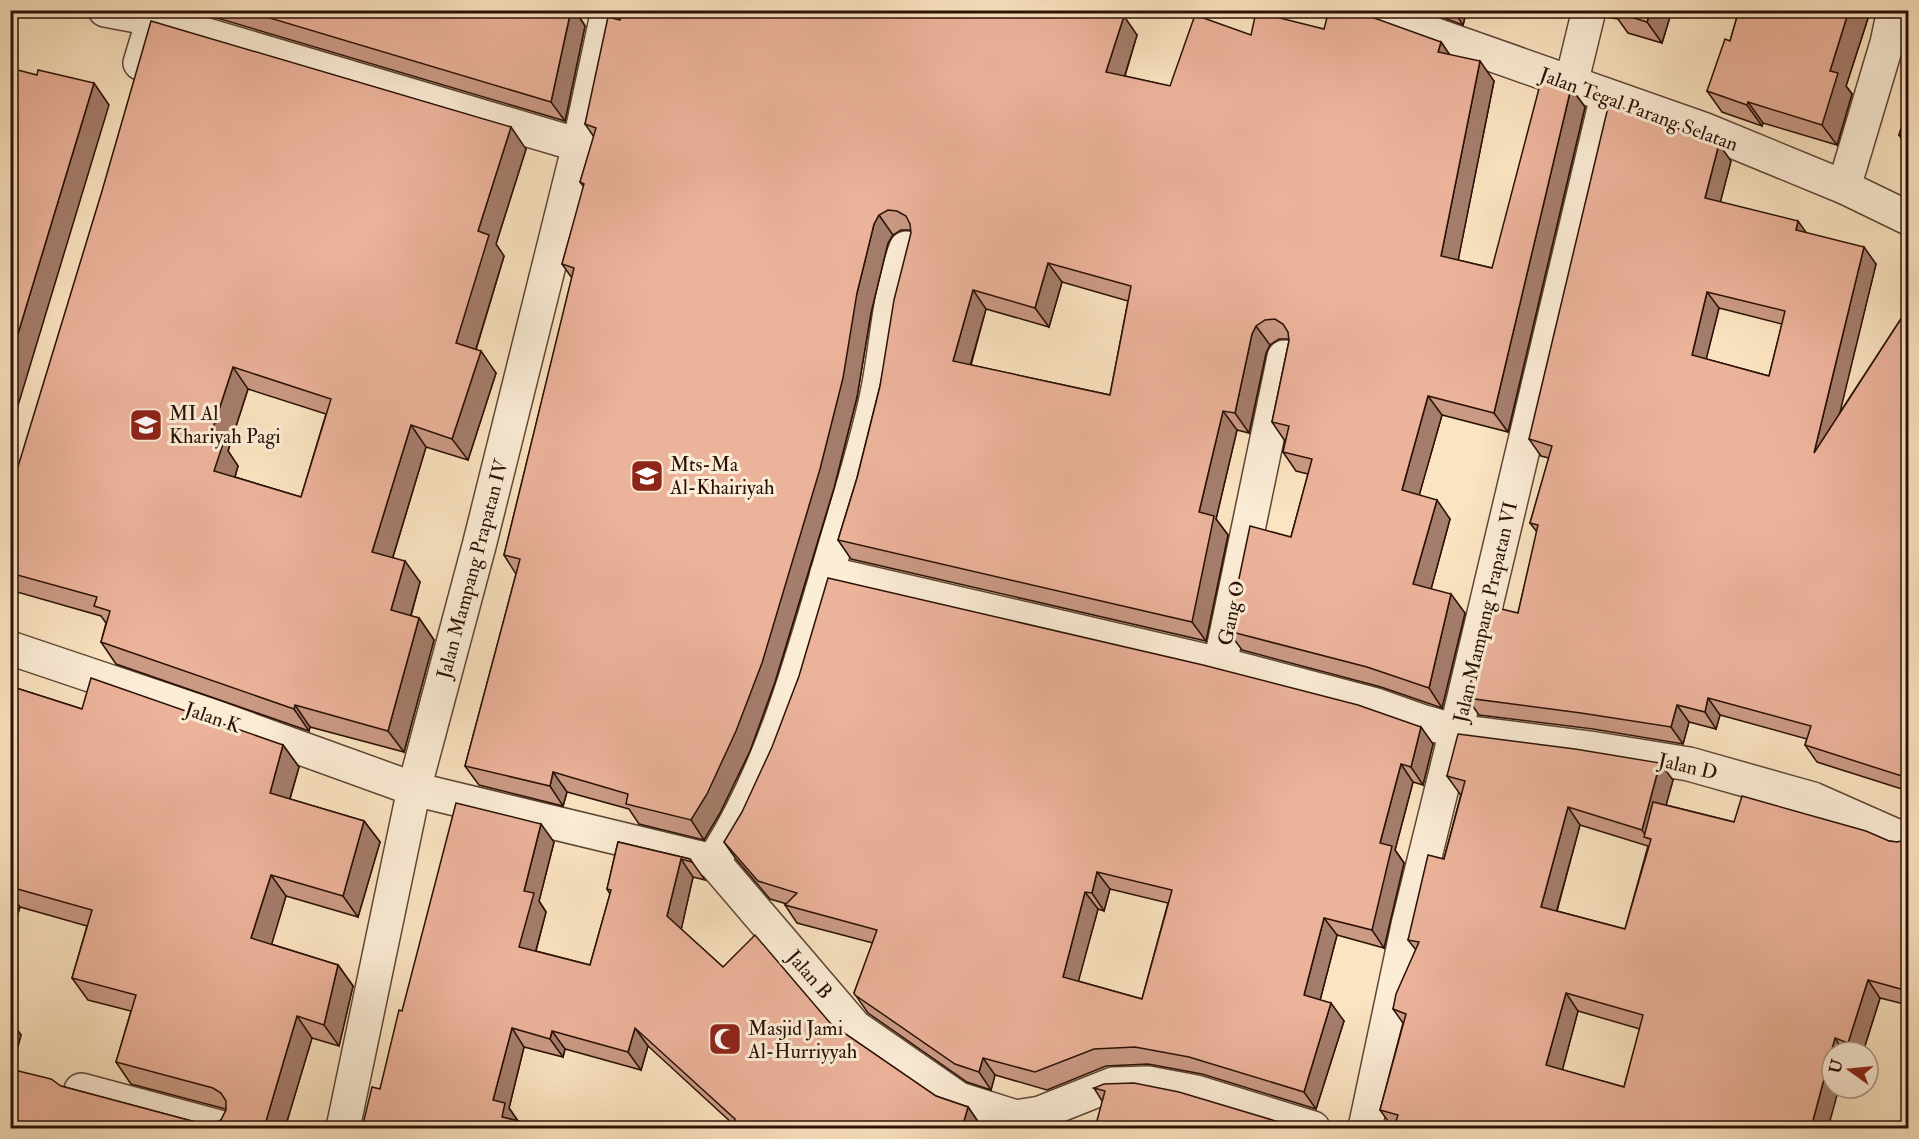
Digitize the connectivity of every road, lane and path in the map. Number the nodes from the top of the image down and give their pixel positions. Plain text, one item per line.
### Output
1 (105, 10) edge
2 (608, 10) edge
3 (1365, 10) edge
4 (1589, 10) edge
5 (1894, 10) edge
6 (154, 15) edge
7 (1571, 84) junction
8 (131, 96) edge
9 (1607, 96) junction
10 (579, 145) junction
11 (1844, 187) junction
12 (1908, 218) edge
13 (906, 248) edge
14 (1284, 357) edge
15 (827, 573) junction
16 (10, 648) edge
17 (1220, 664) junction
18 (1456, 731) junction
19 (414, 789) junction
20 (1908, 841) edge
21 (713, 861) junction
22 (81, 1090) edge
23 (223, 1128) edge
24 (344, 1128) edge
25 (1313, 1128) edge
26 (1365, 1128) edge

1 - 6 street
2 - 10 street, Jalan Mampang Prapatan IV
3 - 7 street, Jalan Tegal Parang Selatan
4 - 7 street
5 - 11 street
6 - 8 street
6 - 10 street
7 - 9 street, Jalan Tegal Parang Selatan
9 - 11 street, Jalan Tegal Parang Selatan
9 - 18 street, Jalan Mampang Prapatan VI
10 - 19 street, Jalan Mampang Prapatan IV
11 - 12 street, Jalan Tegal Parang Selatan
13 - 15 street
14 - 17 street, Gang O
15 - 17 street
15 - 21 street
16 - 19 street, Jalan K
17 - 18 street, Gang O
18 - 20 street, Jalan D
18 - 26 street, Jalan Mampang Prapatan VI
19 - 21 street
19 - 24 street, Jalan Mampang Prapatan IV
21 - 25 street, Jalan B
22 - 23 street

